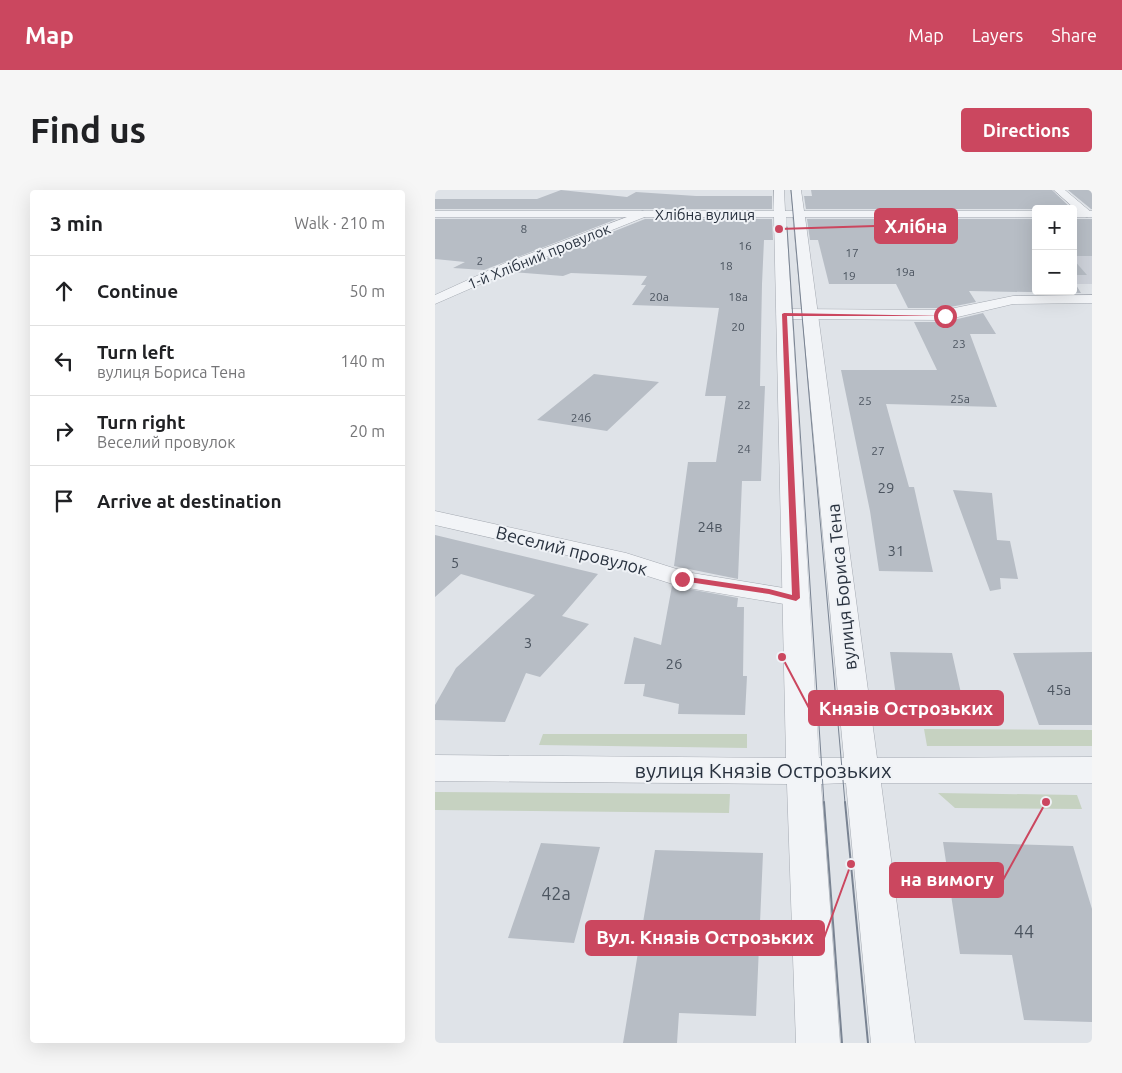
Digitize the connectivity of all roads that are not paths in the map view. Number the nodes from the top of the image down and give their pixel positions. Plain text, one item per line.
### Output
1 (1059, 190) edge
2 (788, 202) edge
3 (435, 214) edge
4 (643, 214) junction
5 (1032, 214) edge
6 (1089, 214) edge
7 (1092, 299) edge
8 (435, 300) edge
9 (798, 314) junction
10 (435, 518) edge
11 (796, 598) junction
12 (435, 768) edge
13 (1092, 770) edge
14 (803, 771) junction
15 (861, 771) junction
16 (818, 1043) edge
17 (893, 1043) edge

1 - 6 street
2 - 4 street, Хлібна вулиця
2 - 5 street, Хлібна вулиця
2 - 9 street, вулиця Бориса Тена
3 - 4 street, Хлібна вулиця
4 - 8 street, 1-й Хлібний провулок
7 - 9 street
9 - 11 street, вулиця Бориса Тена
9 - 15 street, вулиця Бориса Тена
10 - 11 street, Веселий провулок
11 - 14 street, вулиця Бориса Тена
12 - 14 street, вулиця Князів Острозьких
13 - 15 street, вулиця Князів Острозьких
14 - 15 street, вулиця Князів Острозьких
14 - 16 street, вулиця Бориса Тена
15 - 17 street, вулиця Бориса Тена

